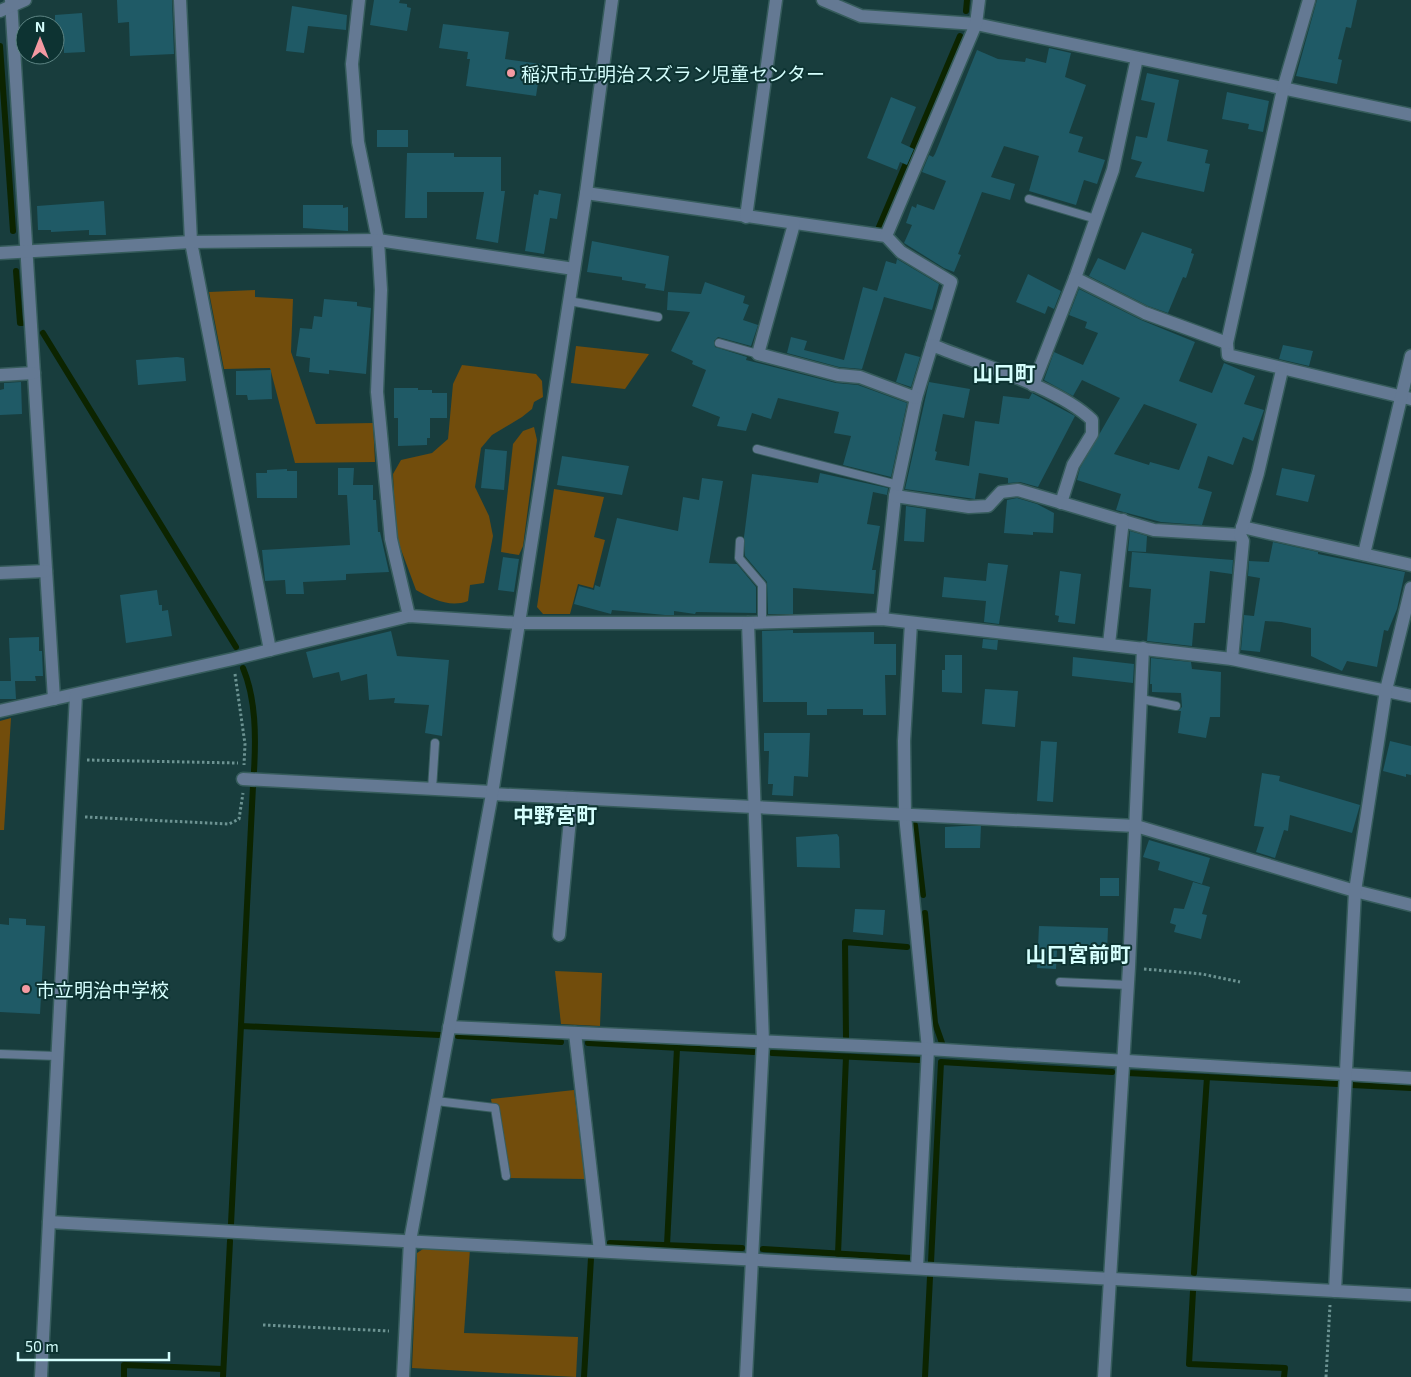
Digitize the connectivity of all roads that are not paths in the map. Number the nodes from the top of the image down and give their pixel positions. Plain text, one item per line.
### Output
1 (25, 0) edge
2 (180, 0) edge
3 (359, 0) edge
4 (612, 0) edge
5 (776, 0) edge
6 (823, 0) edge
7 (979, 0) edge
8 (1310, 0) edge
9 (8, 6) edge
10 (976, 24) junction
11 (1138, 58) junction
12 (1283, 89) junction
13 (1411, 115) edge
14 (586, 193) junction
15 (1029, 199) dead end
16 (746, 217) junction
17 (1096, 219) junction
18 (794, 224) junction
19 (886, 236) junction
20 (378, 240) junction
21 (191, 242) junction
22 (26, 251) junction
23 (0, 253) edge
24 (574, 269) junction
25 (1075, 278) junction
26 (569, 301) junction
27 (658, 317) dead end
28 (719, 343) dead end
29 (1228, 343) junction
30 (932, 345) junction
31 (758, 354) junction
32 (1411, 356) edge
33 (1282, 370) junction
34 (34, 373) junction
35 (0, 375) edge
36 (1033, 385) junction
37 (916, 398) junction
38 (1406, 398) edge
39 (757, 449) dead end
40 (896, 490) junction
41 (1061, 503) junction
42 (1123, 520) junction
43 (1241, 531) junction
44 (740, 541) dead end
45 (1364, 554) junction
46 (1411, 565) edge
47 (46, 571) junction
48 (0, 573) edge
49 (1411, 588) edge
50 (409, 616) junction
51 (882, 619) junction
52 (519, 623) junction
53 (748, 623) junction
54 (762, 623) junction
55 (911, 623) junction
56 (1109, 644) junction
57 (1143, 648) junction
58 (270, 650) junction
59 (1232, 659) junction
60 (1386, 690) junction
61 (76, 696) junction
62 (1411, 696) edge
63 (54, 699) junction
64 (1141, 699) junction
65 (1176, 706) dead end
66 (0, 712) edge
67 (435, 743) dead end
68 (243, 779) road end
69 (432, 789) junction
70 (492, 793) junction
71 (572, 798) junction
72 (756, 807) junction
73 (905, 815) junction
74 (1136, 826) junction
75 (1355, 891) junction
76 (1411, 905) edge
77 (559, 935) dead end
78 (1060, 982) dead end
79 (1128, 985) junction
80 (449, 1027) junction
81 (575, 1033) junction
82 (763, 1042) junction
83 (928, 1049) junction
84 (0, 1054) edge
85 (57, 1056) junction
86 (1124, 1061) junction
87 (1346, 1074) junction
88 (1411, 1078) edge
89 (436, 1101) junction
90 (506, 1176) dead end
91 (49, 1222) junction
92 (410, 1241) junction
93 (600, 1251) junction
94 (752, 1260) junction
95 (917, 1268) junction
96 (1110, 1279) junction
97 (1333, 1291) junction
98 (1411, 1295) edge
99 (41, 1377) edge
100 (403, 1377) edge
101 (746, 1377) edge
102 (1104, 1377) edge

1 - 9 street
2 - 21 street
3 - 20 street
4 - 14 street
5 - 16 street
6 - 10 street
7 - 10 street
8 - 12 street
9 - 22 street
10 - 11 street
10 - 19 street
11 - 12 street
11 - 17 street
12 - 13 street
12 - 29 street
14 - 16 street
14 - 24 street
15 - 17 lane
16 - 18 street
17 - 25 street
18 - 19 street
18 - 31 street
19 - 30 street
20 - 21 street
20 - 24 street
20 - 50 street
21 - 22 street
21 - 58 street
22 - 23 street
22 - 34 street
24 - 26 street
25 - 29 street
25 - 36 street
26 - 27 lane
26 - 52 street
28 - 31 lane
29 - 33 street
30 - 36 street
30 - 37 street
31 - 37 street
32 - 38 street
33 - 38 street
33 - 43 street
34 - 35 street
34 - 47 street
36 - 41 street
37 - 40 street
38 - 45 street
39 - 40 lane
40 - 41 street
40 - 51 street
41 - 42 street
42 - 43 street
42 - 56 street
43 - 45 street
43 - 59 street
44 - 54 lane
45 - 46 street
47 - 48 street
47 - 63 street
49 - 60 street
50 - 52 street
50 - 58 street
51 - 54 street
51 - 55 street
52 - 53 street
52 - 70 street
53 - 54 street
53 - 72 street
55 - 56 street
55 - 73 street
56 - 57 street
57 - 59 street
57 - 64 street
58 - 61 street
59 - 60 street
60 - 62 street
60 - 75 street
61 - 63 street
61 - 85 street
63 - 66 street
64 - 65 lane
64 - 74 street
67 - 69 lane
68 - 69 street
69 - 70 street
70 - 71 street
70 - 80 street
71 - 72 street
71 - 77 street
72 - 73 street
72 - 82 street
73 - 74 street
73 - 83 street
74 - 75 street
74 - 79 street
75 - 76 street
75 - 87 street
78 - 79 lane
79 - 86 street
80 - 81 street
80 - 89 street
81 - 82 street
81 - 93 street
82 - 83 street
82 - 94 street
83 - 86 street
83 - 95 street
84 - 85 lane
85 - 91 street
86 - 87 street
86 - 96 street
87 - 88 street
87 - 97 street
89 - 90 lane
89 - 92 street
91 - 92 street
91 - 99 street
92 - 93 street
92 - 100 street
93 - 94 street
94 - 95 street
94 - 101 street
95 - 96 street
96 - 97 street
96 - 102 street
97 - 98 street

